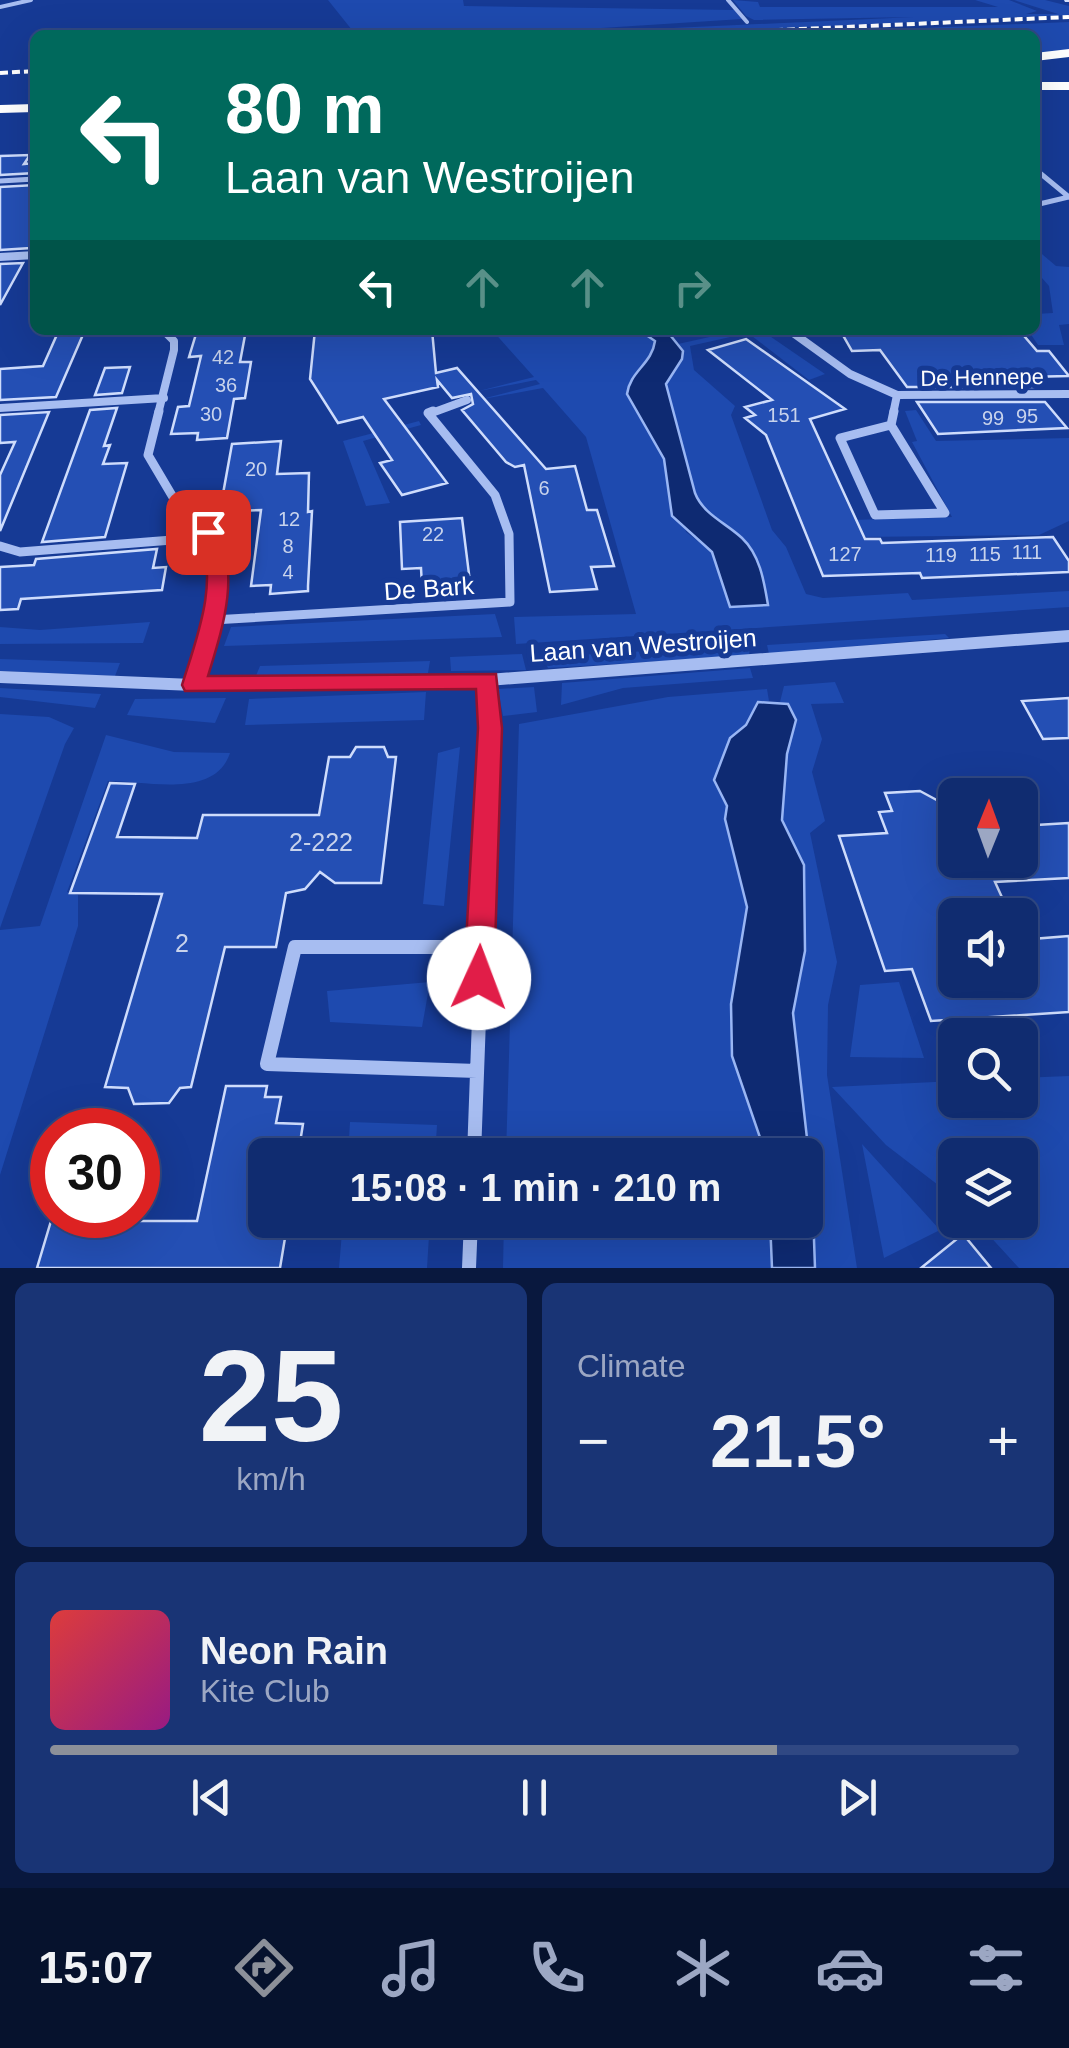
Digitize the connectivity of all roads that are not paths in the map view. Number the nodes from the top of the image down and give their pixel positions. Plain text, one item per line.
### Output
1 (31, 0) edge
2 (728, 0) edge
3 (0, 6) edge
4 (747, 22) dead end
5 (1069, 53) edge
6 (1040, 56) edge
7 (1040, 86) edge
8 (1069, 86) edge
9 (0, 100) edge
10 (30, 100) edge
11 (0, 108) edge
12 (30, 108) edge
13 (1040, 173) edge
14 (30, 179) edge
15 (0, 181) edge
16 (1069, 197) edge
17 (1040, 204) edge
18 (30, 255) edge
19 (0, 256) edge
20 (168, 335) edge
21 (796, 335) edge
22 (1069, 394) edge
23 (897, 396) junction
24 (164, 398) junction
25 (467, 400) dead end
26 (0, 408) edge
27 (891, 424) junction
28 (208, 532) junction
29 (0, 546) edge
30 (214, 620) junction
31 (1069, 636) edge
32 (1069, 647) edge
33 (869, 654) junction
34 (0, 677) edge
35 (488, 680) junction
36 (194, 685) junction
37 (480, 948) junction
38 (477, 1071) junction
39 (475, 1138) edge
40 (470, 1238) edge
41 (469, 1268) edge

1 - 3 street
2 - 4 street
5 - 6 highway
7 - 8 highway
9 - 10 highway
11 - 12 highway
13 - 16 street
14 - 15 street
16 - 17 street
18 - 19 street
20 - 24 street
21 - 23 street, De Hennepe
22 - 23 street, De Hennepe
23 - 27 street, De Hennepe
24 - 26 street
24 - 28 street
25 - 30 street, De Bark
27 - 27 street
28 - 29 street
28 - 30 street
30 - 36 street
31 - 33 street, Laan van Westroijen
32 - 33 street, Laan van Westroijen
33 - 35 street, Laan van Westroijen
34 - 36 street, Laan van Westroijen
35 - 36 street, Laan van Westroijen
35 - 37 street
37 - 38 street
37 - 38 street
38 - 39 street
40 - 41 street

